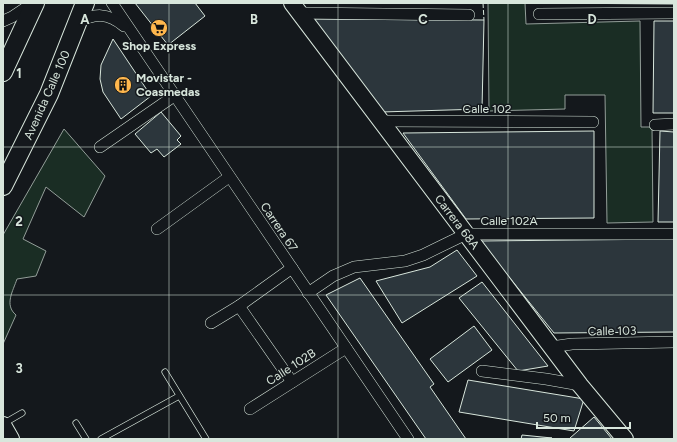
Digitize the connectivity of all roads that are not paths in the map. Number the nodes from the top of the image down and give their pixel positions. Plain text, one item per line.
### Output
1 (34, 3) edge
2 (86, 3) edge
3 (112, 3) edge
4 (295, 8) edge
5 (539, 14) dead end
6 (674, 14) edge
7 (469, 16) dead end
8 (3, 20) edge
9 (77, 24) junction
10 (129, 30) junction
11 (3, 72) edge
12 (174, 96) junction
13 (381, 121) junction
14 (593, 122) dead end
15 (674, 124) edge
16 (655, 125) dead end
17 (100, 147) dead end
18 (229, 177) junction
19 (3, 186) edge
20 (157, 229) dead end
21 (466, 234) junction
22 (674, 234) edge
23 (292, 268) junction
24 (308, 293) junction
25 (239, 306) junction
26 (211, 323) dead end
27 (674, 342) edge
28 (551, 347) junction
29 (346, 348) junction
30 (165, 372) dead end
31 (482, 372) dead end
32 (292, 382) junction
33 (580, 385) junction
34 (179, 396) junction
35 (250, 409) dead end
36 (22, 413) dead end
37 (76, 423) dead end
38 (3, 424) edge
39 (11, 439) edge
40 (86, 439) edge
41 (101, 439) edge
42 (206, 439) edge
43 (407, 439) edge
44 (626, 439) edge

1 - 8 street
1 - 11 main road
2 - 9 main road, Avenida Calle 100
3 - 10 street, Carrera 67
4 - 7 street
4 - 13 street, Carrera 68A
5 - 6 street
9 - 10 street, Carrera 67
9 - 19 main road, Avenida Calle 100
10 - 12 street, Carrera 67
12 - 17 street
12 - 18 street, Carrera 67
13 - 14 street, Calle 102
13 - 21 street, Carrera 68A
15 - 16 street
18 - 20 street
18 - 23 street, Carrera 67
21 - 22 street, Calle 102A
21 - 24 street, Calle 102A
21 - 28 street, Carrera 68A
23 - 24 street, Carrera 67
23 - 25 street
24 - 29 street, Carrera 67
25 - 26 street
25 - 32 street
27 - 28 street, Calle 103
28 - 33 street, Carrera 68A
29 - 32 street, Calle 102B
29 - 43 street, Carrera 67
30 - 34 lane
31 - 33 street
32 - 35 street, Calle 102B
33 - 44 street, Carrera 68A
34 - 41 lane
34 - 42 lane
36 - 38 lane
37 - 40 lane
38 - 39 street

